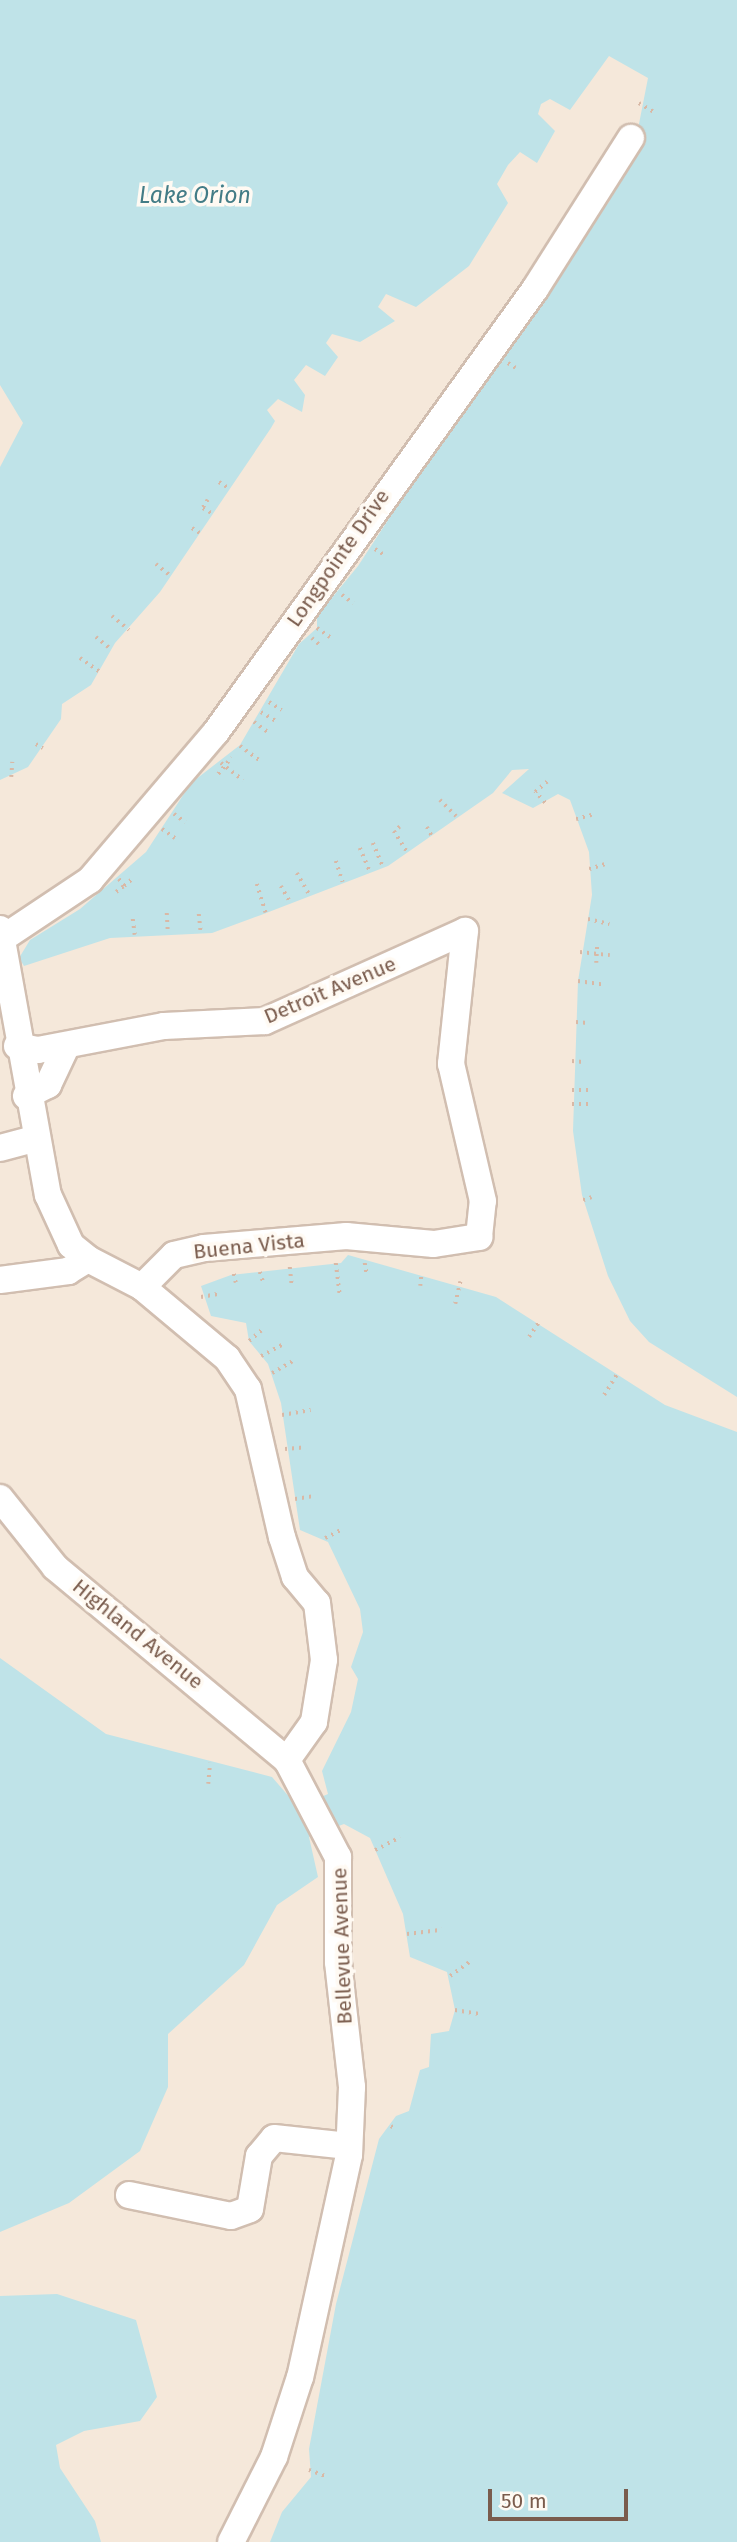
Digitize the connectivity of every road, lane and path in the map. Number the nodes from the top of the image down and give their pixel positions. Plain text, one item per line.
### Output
1 (639, 103) dead end
2 (653, 112) dead end
3 (631, 138) dead end
4 (219, 482) dead end
5 (230, 489) dead end
6 (208, 499) dead end
7 (213, 514) dead end
8 (192, 528) dead end
9 (200, 533) dead end
10 (156, 564) dead end
11 (170, 576) dead end
12 (335, 590) dead end
13 (353, 603) dead end
14 (112, 616) dead end
15 (317, 628) dead end
16 (129, 630) dead end
17 (96, 637) dead end
18 (310, 637) dead end
19 (330, 637) dead end
20 (322, 647) dead end
21 (111, 649) dead end
22 (80, 657) dead end
23 (100, 672) dead end
24 (269, 702) dead end
25 (282, 710) dead end
26 (261, 712) dead end
27 (276, 721) dead end
28 (254, 722) dead end
29 (269, 733) dead end
30 (36, 744) dead end
31 (240, 746) dead end
32 (43, 748) dead end
33 (231, 758) dead end
34 (259, 760) dead end
35 (12, 762) dead end
36 (222, 764) junction
37 (218, 774) dead end
38 (10, 777) dead end
39 (243, 780) dead end
40 (549, 780) dead end
41 (440, 800) dead end
42 (545, 803) dead end
43 (174, 814) dead end
44 (596, 814) dead end
45 (456, 816) dead end
46 (576, 819) dead end
47 (185, 822) dead end
48 (400, 827) dead end
49 (427, 827) dead end
50 (161, 828) dead end
51 (432, 836) dead end
52 (175, 838) dead end
53 (373, 843) dead end
54 (360, 848) dead end
55 (408, 853) dead end
56 (336, 861) dead end
57 (606, 864) dead end
58 (383, 867) dead end
59 (589, 869) dead end
60 (297, 873) dead end
61 (370, 873) dead end
62 (117, 878) dead end
63 (132, 879) dead end
64 (343, 882) dead end
65 (257, 884) dead end
66 (124, 886) junction
67 (281, 886) dead end
68 (116, 892) dead end
69 (309, 894) dead end
70 (291, 903) dead end
71 (167, 913) dead end
72 (266, 913) dead end
73 (199, 914) dead end
74 (133, 919) dead end
75 (588, 919) dead end
76 (609, 924) dead end
77 (168, 932) dead end
78 (201, 933) dead end
79 (1, 934) edge
80 (135, 935) dead end
81 (597, 943) dead end
82 (580, 952) dead end
83 (596, 954) junction
84 (610, 955) dead end
85 (596, 963) dead end
86 (578, 981) dead end
87 (605, 985) dead end
88 (576, 1022) dead end
89 (588, 1023) dead end
90 (17, 1046) junction
91 (66, 1047) junction
92 (572, 1061) dead end
93 (583, 1062) dead end
94 (572, 1090) dead end
95 (592, 1090) dead end
96 (26, 1096) junction
97 (572, 1104) dead end
98 (592, 1104) dead end
99 (33, 1139) junction
100 (0, 1148) edge
101 (592, 1197) dead end
102 (583, 1200) dead end
103 (479, 1237) joint
104 (88, 1259) junction
105 (336, 1263) dead end
106 (365, 1263) dead end
107 (289, 1266) dead end
108 (260, 1272) dead end
109 (234, 1274) dead end
110 (367, 1276) dead end
111 (421, 1276) dead end
112 (0, 1280) edge
113 (460, 1282) dead end
114 (236, 1283) dead end
115 (264, 1284) dead end
116 (420, 1286) dead end
117 (142, 1287) junction
118 (292, 1287) dead end
119 (218, 1294) dead end
120 (340, 1294) dead end
121 (201, 1297) dead end
122 (454, 1304) dead end
123 (538, 1323) dead end
124 (263, 1329) dead end
125 (529, 1337) dead end
126 (249, 1341) dead end
127 (284, 1344) dead end
128 (261, 1356) dead end
129 (293, 1361) dead end
130 (272, 1373) dead end
131 (617, 1374) dead end
132 (604, 1395) dead end
133 (311, 1410) dead end
134 (282, 1415) dead end
135 (306, 1447) dead end
136 (285, 1449) dead end
137 (315, 1496) dead end
138 (0, 1498) edge
139 (295, 1499) dead end
140 (343, 1529) dead end
141 (325, 1538) dead end
142 (210, 1763) dead end
143 (294, 1769) junction
144 (208, 1784) dead end
145 (400, 1837) dead end
146 (375, 1850) dead end
147 (442, 1930) dead end
148 (407, 1934) dead end
149 (472, 1960) dead end
150 (450, 1976) dead end
151 (455, 2010) dead end
152 (480, 2014) dead end
153 (391, 2126) dead end
154 (397, 2129) dead end
155 (349, 2146) junction
156 (129, 2195) dead end
157 (309, 2470) dead end
158 (328, 2477) dead end
159 (231, 2542) edge

1 - 2 path
3 - 79 street, Longpointe Drive
4 - 5 path
6 - 7 path
8 - 9 path
10 - 11 path
12 - 13 path
14 - 16 path
15 - 19 path
17 - 21 path
18 - 20 path
22 - 23 path
24 - 25 path
26 - 27 path
28 - 29 path
30 - 32 path
31 - 34 path
33 - 36 path
35 - 38 path
36 - 37 path
36 - 39 path
40 - 42 path
41 - 45 path
43 - 47 path
44 - 46 path
48 - 55 path
49 - 51 path
50 - 52 path
53 - 58 path
54 - 61 path
56 - 64 path
57 - 59 path
60 - 69 path
62 - 66 path
63 - 66 path
65 - 72 path
66 - 68 path
67 - 70 path
71 - 77 path
73 - 78 path
74 - 80 path
75 - 76 path
79 - 90 street
81 - 83 path
82 - 83 path
83 - 84 path
83 - 85 path
86 - 87 path
88 - 89 path
90 - 91 street, Detroit Avenue
90 - 96 street
91 - 96 street
91 - 103 street, Detroit Avenue
92 - 93 path
94 - 95 path
96 - 99 street
97 - 98 path
99 - 100 street
99 - 104 street
101 - 102 path
103 - 117 street, Buena Vista
104 - 112 street
104 - 117 street
105 - 120 path
106 - 110 path
107 - 118 path
108 - 115 path
109 - 114 path
111 - 116 path
113 - 122 path
117 - 143 street
119 - 121 path
123 - 125 path
124 - 126 path
127 - 128 path
129 - 130 path
131 - 132 path
133 - 134 path
135 - 136 path
137 - 139 path
138 - 143 street, Highland Avenue
140 - 141 path
142 - 144 path
143 - 155 street, Bellevue Avenue
145 - 146 path
147 - 148 path
149 - 150 path
151 - 152 path
153 - 154 path
155 - 156 street
155 - 159 street, Bellevue Avenue
157 - 158 path

